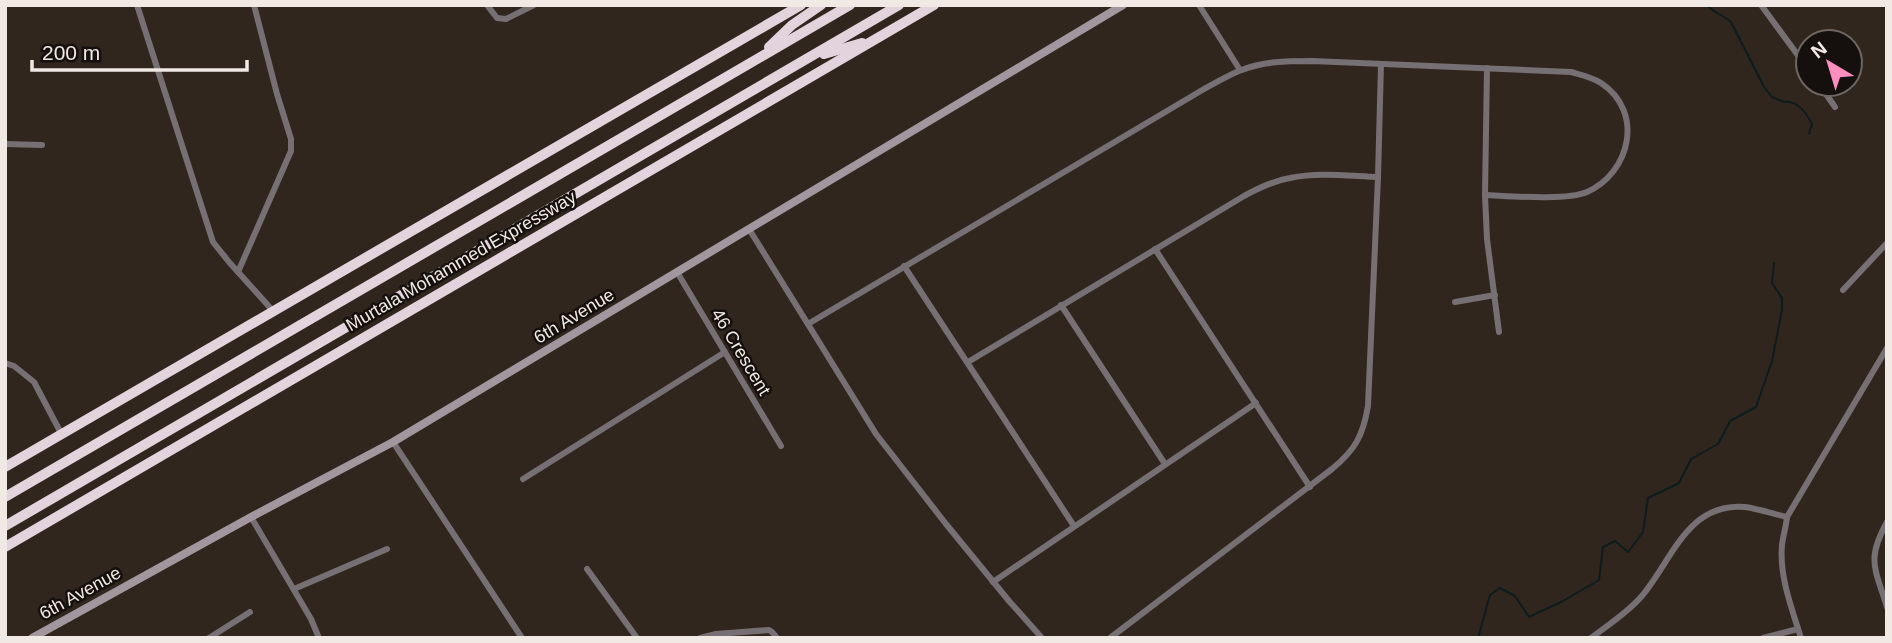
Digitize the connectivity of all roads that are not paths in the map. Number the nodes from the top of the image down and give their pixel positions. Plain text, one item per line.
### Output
1 (137, 5) edge
2 (254, 5) edge
3 (487, 5) edge
4 (534, 5) edge
5 (801, 5) edge
6 (821, 5) edge
7 (850, 5) edge
8 (899, 5) edge
9 (934, 5) edge
10 (1124, 5) edge
11 (1199, 5) edge
12 (1761, 5) edge
13 (878, 38) junction
14 (1794, 50) edge
15 (756, 60) junction
16 (804, 60) junction
17 (1381, 64) junction
18 (1487, 68) junction
19 (1241, 70) junction
20 (1829, 98) edge
21 (1835, 107) dead end
22 (5, 144) edge
23 (42, 145) dead end
24 (1378, 177) junction
25 (1485, 195) junction
26 (749, 229) junction
27 (1887, 243) edge
28 (1155, 249) junction
29 (904, 266) junction
30 (238, 272) junction
31 (677, 272) junction
32 (1843, 290) dead end
33 (1494, 295) junction
34 (1455, 302) dead end
35 (1061, 305) junction
36 (274, 312) junction
37 (808, 324) junction
38 (1499, 332) dead end
39 (1887, 348) edge
40 (725, 352) junction
41 (968, 362) junction
42 (5, 363) edge
43 (1256, 403) junction
44 (62, 435) junction
45 (393, 442) junction
46 (781, 446) dead end
47 (1165, 464) junction
48 (5, 467) edge
49 (523, 479) dead end
50 (1310, 486) junction
51 (5, 496) edge
52 (251, 517) junction
53 (1787, 517) junction
54 (1887, 522) edge
55 (5, 526) edge
56 (1074, 526) junction
57 (5, 547) edge
58 (387, 549) dead end
59 (587, 569) dead end
60 (993, 582) junction
61 (294, 589) junction
62 (1887, 607) edge
63 (250, 612) dead end
64 (1798, 629) junction
65 (32, 638) edge
66 (209, 638) edge
67 (319, 638) edge
68 (523, 638) edge
69 (637, 638) edge
70 (700, 638) edge
71 (777, 638) edge
72 (1042, 638) edge
73 (1110, 638) edge
74 (1591, 638) edge
75 (1763, 638) edge
76 (1801, 638) edge

1 - 30 street
2 - 30 street
3 - 4 street
5 - 36 highway
6 - 15 highway
7 - 15 highway, Murtala Mohammed Expressway
8 - 16 highway, Murtala Mohammed Expressway
9 - 13 highway, Murtala Mohammed Expressway
10 - 26 street, 6th Avenue
11 - 19 street
12 - 14 street
13 - 16 highway
13 - 57 highway, Murtala Mohammed Expressway
15 - 51 highway, Murtala Mohammed Expressway
16 - 55 highway, Murtala Mohammed Expressway
17 - 18 street
17 - 19 street
17 - 24 street
18 - 25 street
18 - 25 street
19 - 29 street
20 - 21 street
22 - 23 street
24 - 28 street
24 - 50 street
25 - 33 street
26 - 31 street, 6th Avenue
26 - 37 street
27 - 32 street
28 - 35 street
28 - 43 street
29 - 37 street
29 - 41 street
30 - 36 street
31 - 40 street, 46 Crescent
31 - 45 street, 6th Avenue
33 - 34 street
33 - 38 street
35 - 41 street
35 - 47 street
36 - 44 highway
37 - 60 street
39 - 53 street
40 - 46 street, 46 Crescent
40 - 49 street
41 - 56 street
42 - 44 street
43 - 47 street
43 - 50 street
44 - 48 highway
45 - 52 street, 6th Avenue
45 - 68 street
47 - 56 street
50 - 73 street
52 - 61 street
52 - 65 street, 6th Avenue
53 - 64 street
53 - 74 street
54 - 62 street
56 - 60 street
58 - 61 street
59 - 69 street
60 - 72 street
61 - 67 street
63 - 66 street
64 - 75 street
64 - 76 street
70 - 71 street

